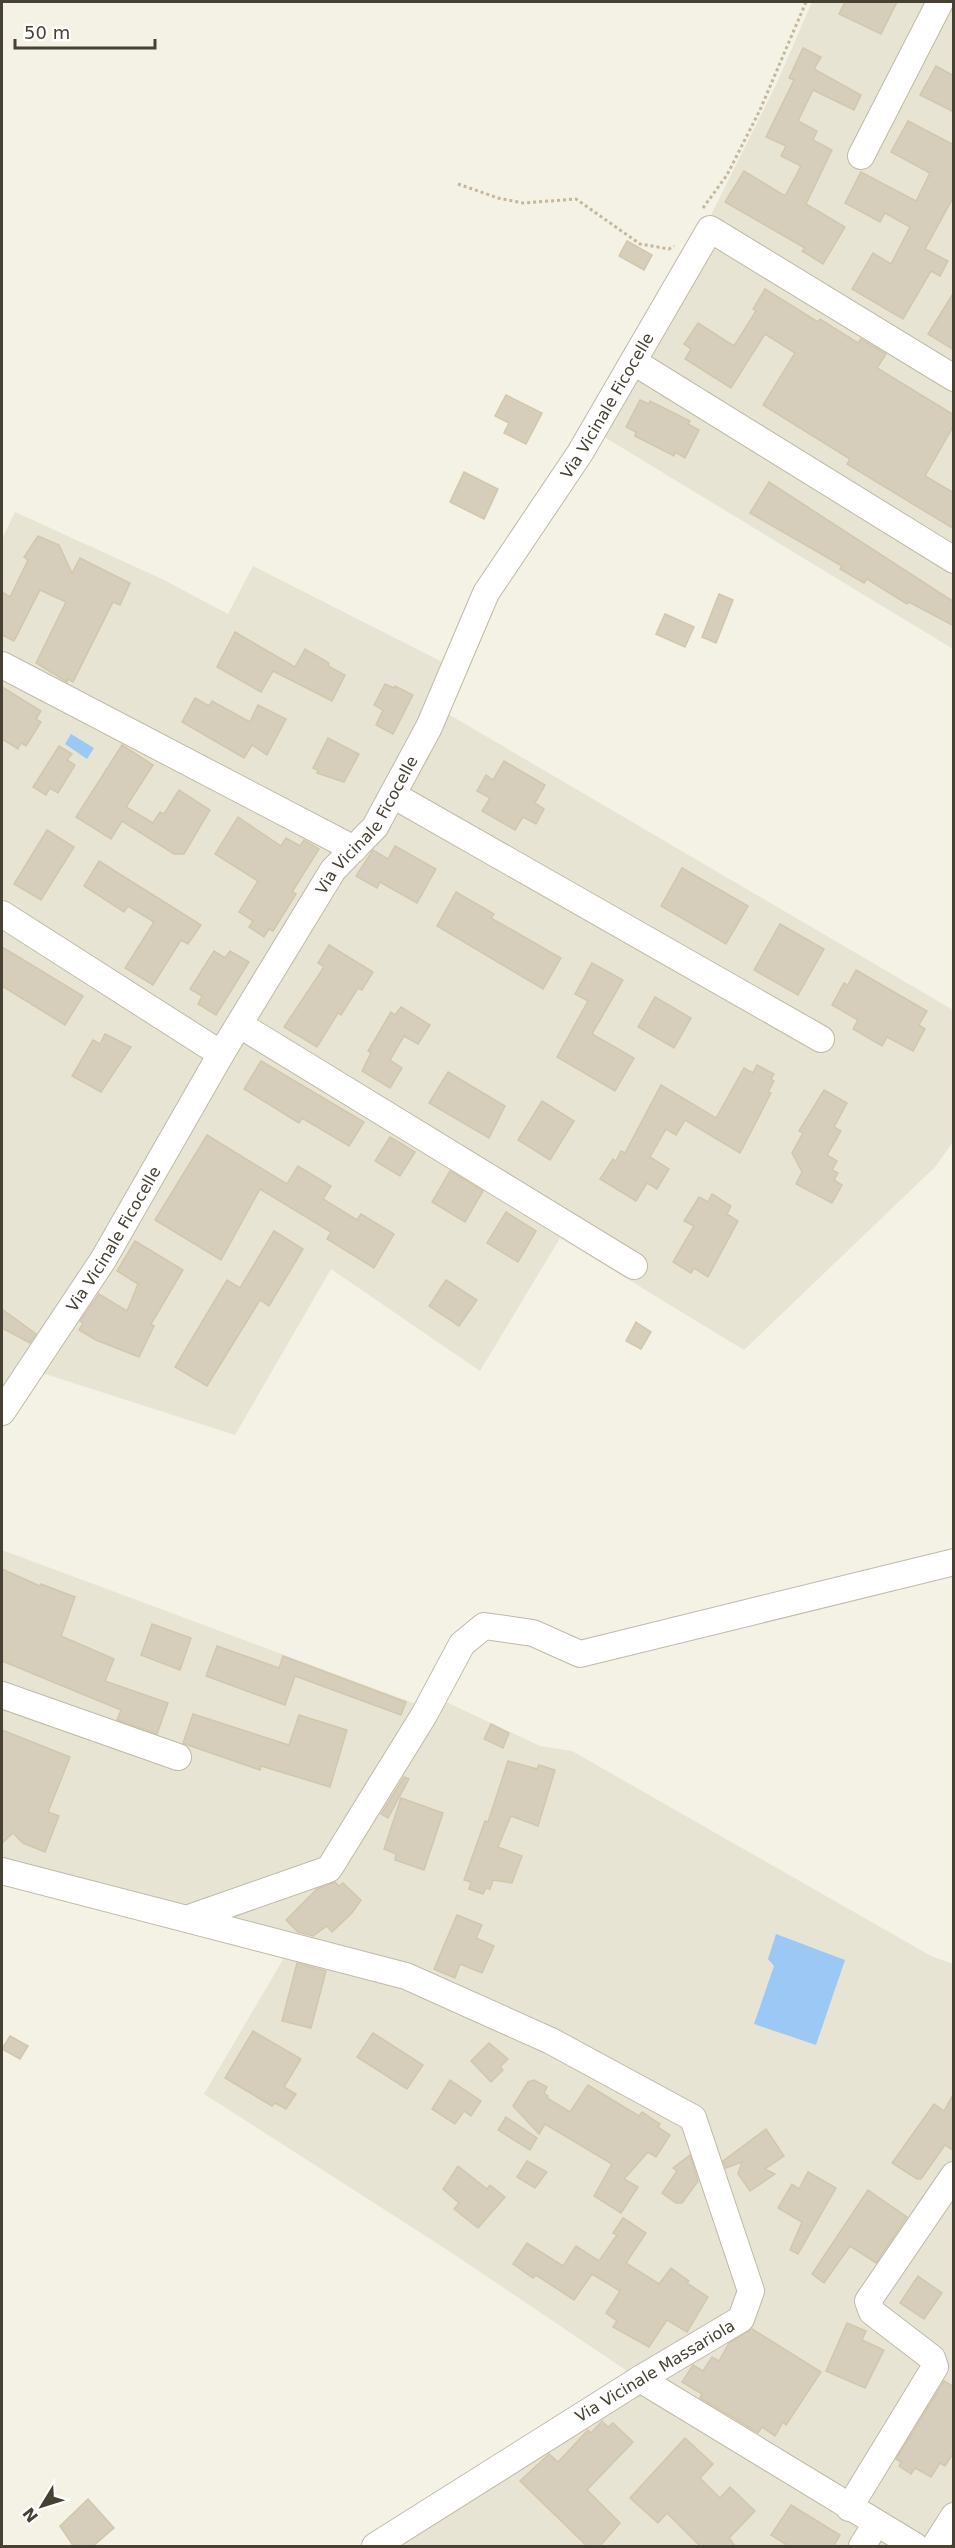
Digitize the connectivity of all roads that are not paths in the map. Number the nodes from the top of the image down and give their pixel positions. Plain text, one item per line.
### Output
1 (940, 2) edge
2 (861, 156) dead end
3 (634, 362) junction
4 (954, 378) edge
5 (954, 560) edge
6 (2, 665) edge
7 (393, 795) junction
8 (354, 849) junction
9 (2, 914) edge
10 (240, 1025) junction
11 (821, 1039) dead end
12 (221, 1054) junction
13 (634, 1266) dead end
14 (2, 1412) edge
15 (954, 1562) edge
16 (2, 1695) edge
17 (178, 1757) dead end
18 (2, 1871) edge
19 (189, 1918) junction
20 (954, 2175) edge
21 (640, 2379) junction
22 (849, 2508) junction
23 (954, 2516) edge
24 (876, 2524) junction
25 (375, 2547) edge
26 (862, 2547) edge
27 (915, 2547) edge
28 (935, 2547) edge

1 - 2 street
3 - 4 street, Via Vicinale Ficocelle
3 - 5 street
3 - 7 street, Via Vicinale Ficocelle
6 - 8 street
7 - 8 street, Via Vicinale Ficocelle
7 - 11 street
8 - 10 street, Via Vicinale Ficocelle
9 - 12 street
10 - 12 street, Via Vicinale Ficocelle
10 - 13 street
12 - 14 street, Via Vicinale Ficocelle
15 - 19 street
16 - 17 street
18 - 19 street, Via Vicinale Massariola
19 - 21 street, Via Vicinale Massariola
20 - 22 street
21 - 22 street
21 - 25 street, Via Vicinale Massariola
22 - 24 street
23 - 28 street
24 - 26 street
24 - 27 street

